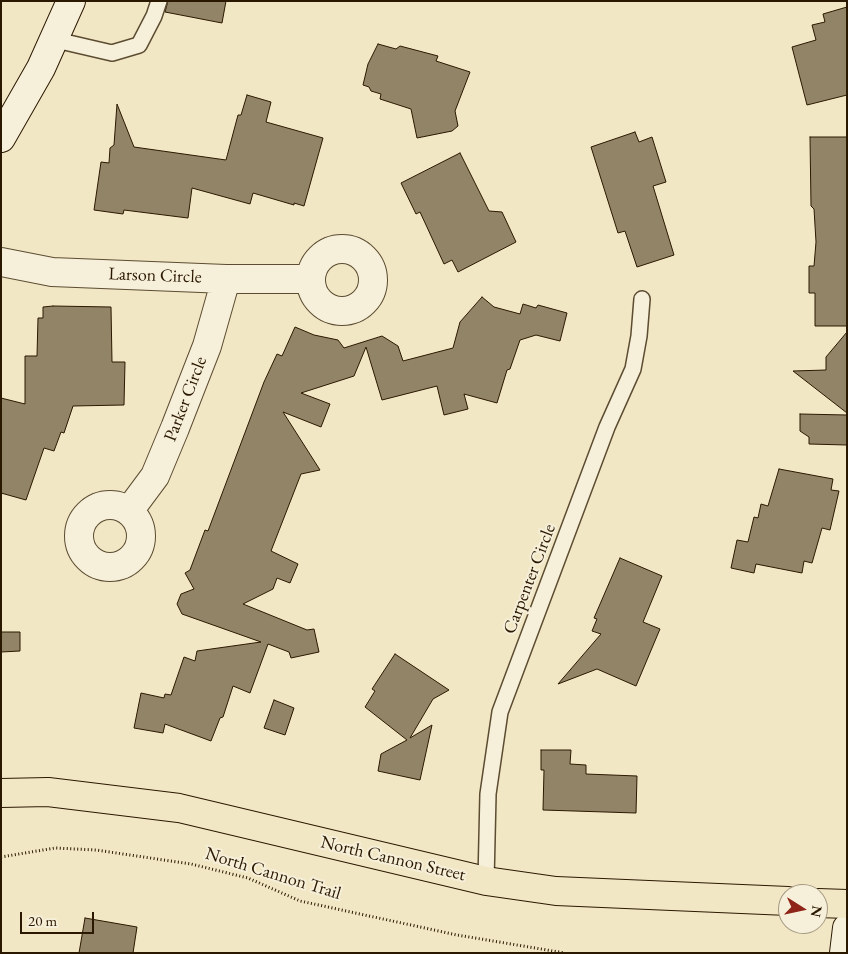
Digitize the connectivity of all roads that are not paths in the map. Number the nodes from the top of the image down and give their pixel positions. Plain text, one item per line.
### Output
1 (71, 1) edge
2 (159, 1) edge
3 (56, 40) junction
4 (1, 138) edge
5 (1, 262) edge
6 (311, 279) dead end
7 (226, 280) junction
8 (642, 299) dead end
9 (129, 510) dead end
10 (1, 793) edge
11 (486, 881) junction
12 (778, 901) edge
13 (828, 903) edge
14 (847, 904) edge
15 (847, 928) edge
16 (844, 953) edge

1 - 3 street
2 - 3 lane
3 - 4 street
5 - 7 street, Larson Circle
6 - 7 street, Larson Circle
7 - 9 street, Parker Circle
8 - 11 lane, Carpenter Circle
10 - 11 main road, North Cannon Street
11 - 12 main road, North Cannon Street
13 - 14 main road
15 - 16 street

